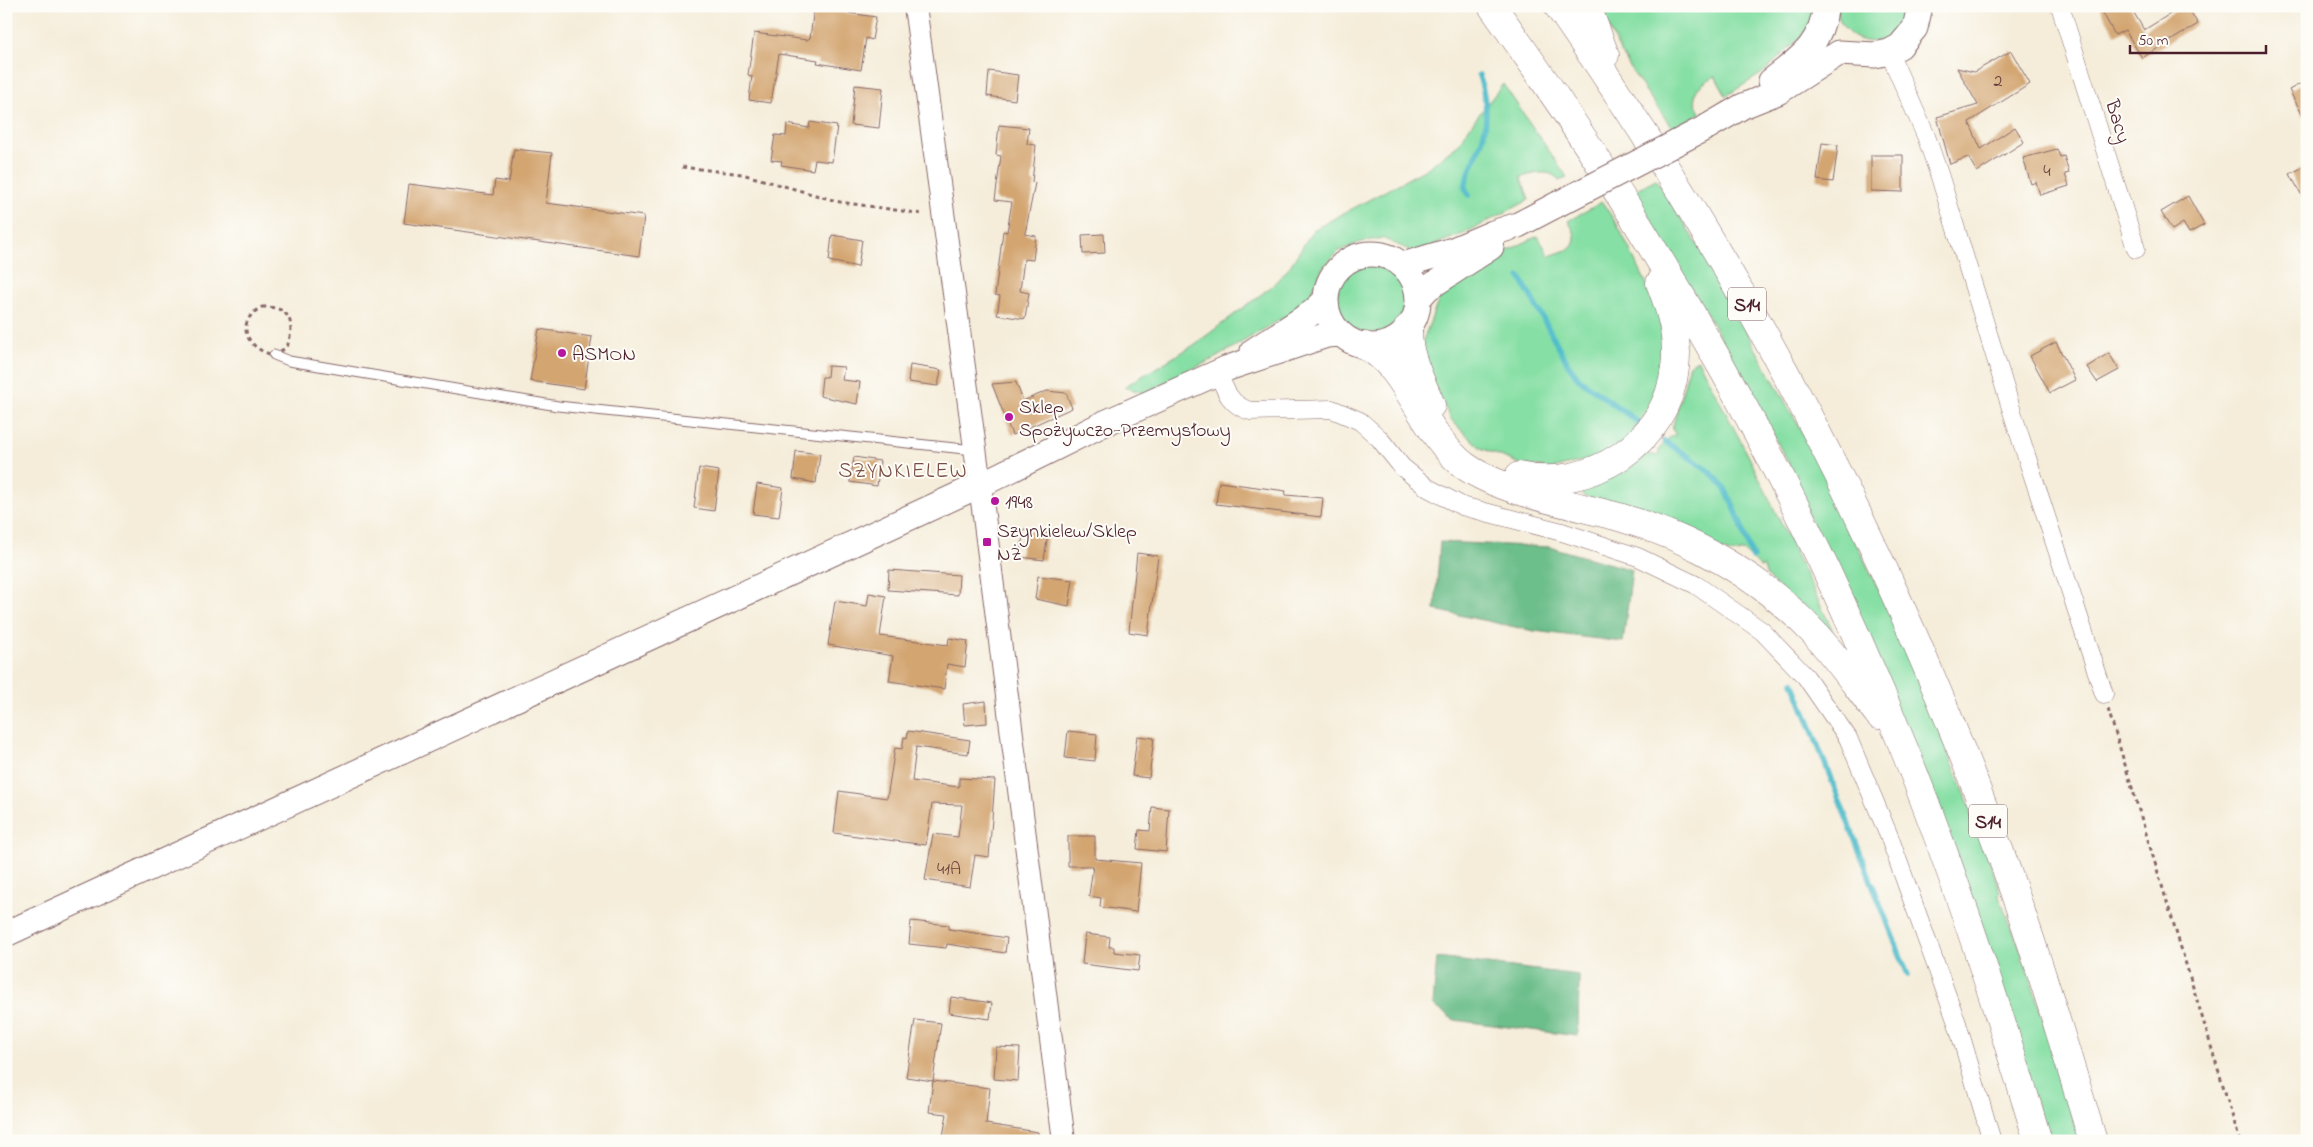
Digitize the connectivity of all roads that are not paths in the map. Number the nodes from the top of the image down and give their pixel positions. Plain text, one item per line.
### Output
1 (915, 6) edge
2 (1492, 6) edge
3 (1558, 6) edge
4 (1587, 6) edge
5 (1826, 6) edge
6 (2060, 6) edge
7 (1922, 10) edge
8 (1889, 52) junction
9 (1860, 53) junction
10 (1624, 103) junction
11 (1743, 106) junction
12 (1636, 221) junction
13 (1518, 225) junction
14 (2136, 249) dead end
15 (1403, 265) junction
16 (1419, 298) junction
17 (1326, 300) junction
18 (1408, 328) junction
19 (1340, 334) junction
20 (1365, 346) junction
21 (274, 355) road end
22 (1223, 370) junction
23 (974, 450) junction
24 (980, 485) junction
25 (2104, 694) road end
26 (1907, 757) junction
27 (6, 934) edge
28 (1064, 1141) edge
29 (1992, 1141) edge
30 (2038, 1141) edge
31 (2093, 1141) edge

1 - 23 street
2 - 12 highway, S14
3 - 10 highway, S14
4 - 10 highway
5 - 9 main road
5 - 11 main road
6 - 14 street, Bacy
7 - 8 main road
8 - 9 main road
8 - 25 street
9 - 11 main road
10 - 31 highway, S14
11 - 13 main road, bridge
12 - 18 highway
12 - 26 highway, S14
13 - 15 main road
13 - 16 main road
15 - 16 main road
15 - 17 main road
16 - 18 main road
17 - 19 main road
17 - 22 main road
18 - 20 main road
19 - 20 main road
19 - 22 main road
20 - 26 highway
21 - 23 lane
22 - 24 main road
22 - 29 street
23 - 24 street
24 - 27 main road
24 - 28 street
26 - 30 highway, S14

